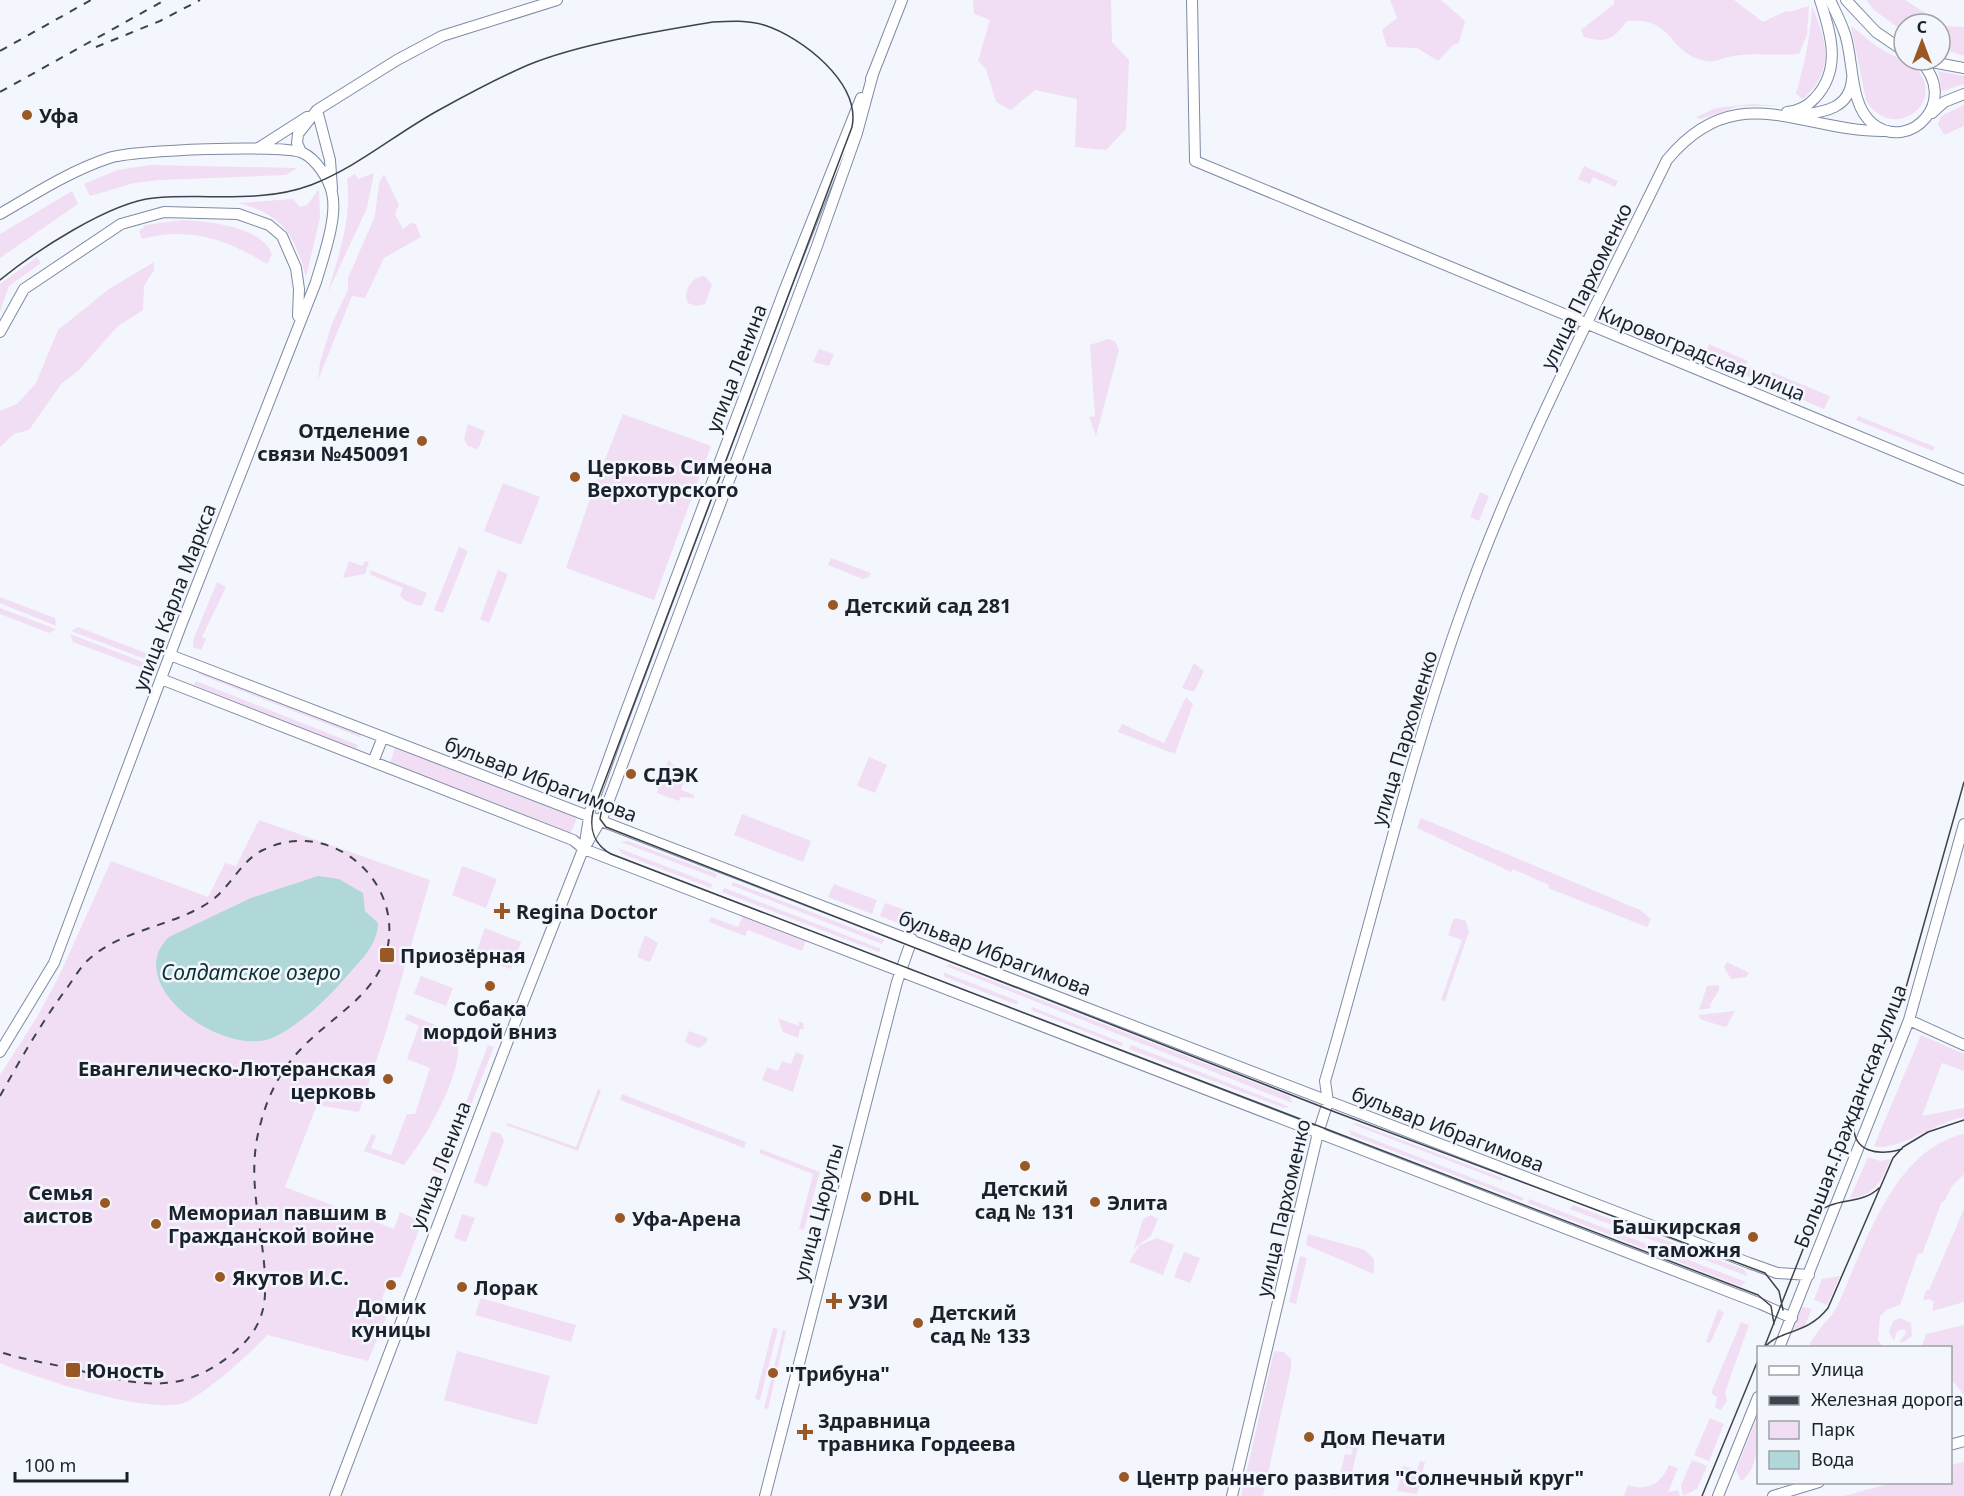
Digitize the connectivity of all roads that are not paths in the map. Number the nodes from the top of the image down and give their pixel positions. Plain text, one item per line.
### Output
1 (557, 0) edge
2 (902, 0) edge
3 (1192, 0) edge
4 (1820, 0) edge
5 (1830, 0) edge
6 (1846, 0) edge
7 (1892, 43) edge
8 (1853, 70) junction
9 (1930, 72) edge
10 (873, 74) junction
11 (1964, 94) edge
12 (317, 110) junction
13 (1769, 112) junction
14 (1794, 116) junction
15 (1927, 117) junction
16 (1887, 131) junction
17 (257, 149) junction
18 (302, 152) junction
19 (332, 192) junction
20 (0, 213) edge
21 (1587, 325) junction
22 (297, 328) junction
23 (0, 332) edge
24 (1964, 480) edge
25 (695, 527) junction
26 (708, 531) junction
27 (665, 608) junction
28 (677, 613) junction
29 (650, 647) junction
30 (663, 651) junction
31 (170, 655) junction
32 (161, 679) junction
33 (622, 722) junction
34 (634, 727) junction
35 (382, 737) junction
36 (373, 762) junction
37 (589, 816) junction
38 (601, 821) junction
39 (1964, 824) edge
40 (584, 849) junction
41 (912, 939) junction
42 (901, 970) junction
43 (1909, 1020) junction
44 (1964, 1045) edge
45 (0, 1052) edge
46 (1328, 1102) junction
47 (1317, 1133) junction
48 (1809, 1275) junction
49 (1792, 1318) junction
50 (1779, 1346) edge
51 (1757, 1399) edge
52 (1812, 1484) edge
53 (335, 1496) edge
54 (765, 1496) edge
55 (1232, 1496) edge
56 (1718, 1496) edge
57 (1773, 1496) edge

1 - 12 main road
2 - 10 main road, улица Ленина
3 - 21 main road, Кировоградская улица
4 - 13 main road
5 - 8 main road
6 - 7 main road
8 - 14 main road, улица Пархоменко
8 - 16 main road
9 - 15 main road
10 - 25 main road, улица Ленина
10 - 26 main road, улица Ленина
11 - 15 main road, улица Пархоменко
12 - 17 main road
12 - 18 main road
12 - 19 main road, улица Карла Маркса
13 - 14 main road, улица Пархоменко
13 - 21 main road, улица Пархоменко
14 - 16 main road, улица Пархоменко
15 - 16 main road, улица Пархоменко
17 - 18 main road
17 - 20 main road
18 - 19 main road
19 - 22 main road, улица Карла Маркса
21 - 24 main road, Кировоградская улица
21 - 46 main road, улица Пархоменко
22 - 23 main road
22 - 31 main road, улица Карла Маркса
25 - 26 main road
25 - 27 main road, улица Ленина
26 - 28 main road, улица Ленина
27 - 28 main road
27 - 29 main road, улица Ленина
28 - 30 main road, улица Ленина
29 - 30 main road
29 - 33 main road, улица Ленина
30 - 34 main road, улица Ленина
31 - 32 main road, улица Карла Маркса
31 - 35 main road, бульвар Ибрагимова
32 - 36 main road
32 - 45 main road, улица Карла Маркса
33 - 34 main road
33 - 37 main road, улица Ленина
34 - 38 main road, улица Ленина
35 - 36 main road
35 - 37 main road, бульвар Ибрагимова
36 - 40 main road
37 - 38 main road, бульвар Ибрагимова
37 - 40 main road, улица Ленина
38 - 40 main road, улица Ленина
38 - 41 main road, бульвар Ибрагимова
39 - 43 main road, Большая Гражданская улица
40 - 42 main road
40 - 53 main road, улица Ленина
41 - 42 main road, улица Цюрупы
41 - 46 main road, бульвар Ибрагимова
42 - 47 main road
42 - 54 main road, улица Цюрупы
43 - 44 main road
43 - 48 main road, Большая Гражданская улица
46 - 47 main road, улица Пархоменко
46 - 48 main road, бульвар Ибрагимова
47 - 49 main road
47 - 55 main road, улица Пархоменко
48 - 49 main road, Большая Гражданская улица
49 - 50 main road, Большая Гражданская улица
51 - 56 main road
52 - 57 main road

